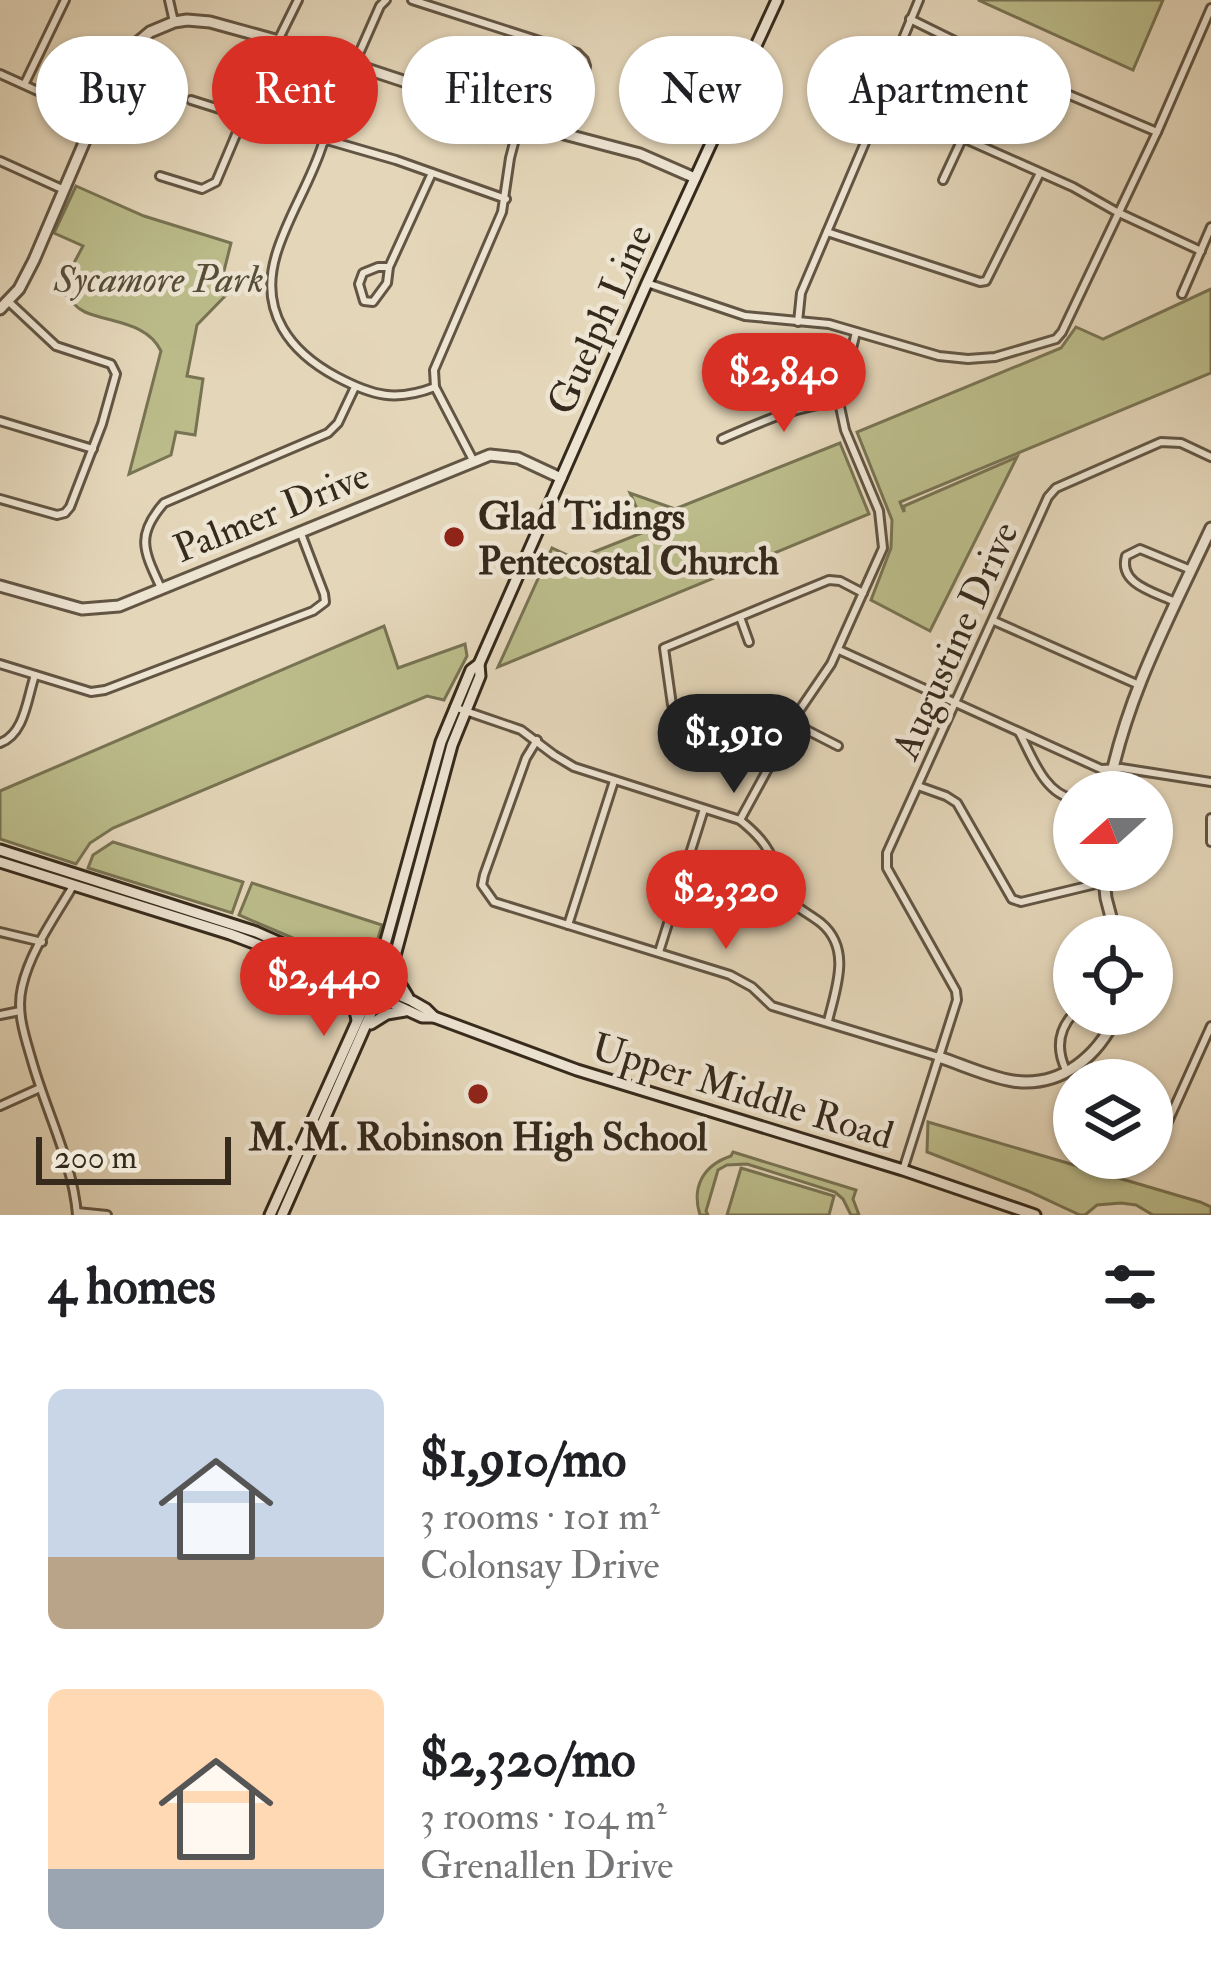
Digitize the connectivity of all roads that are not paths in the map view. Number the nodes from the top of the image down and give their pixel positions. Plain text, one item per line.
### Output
1 (65, 0) edge
2 (169, 0) edge
3 (298, 0) edge
4 (386, 0) edge
5 (412, 0) edge
6 (777, 0) edge
7 (919, 0) edge
8 (1211, 8) edge
9 (910, 19) junction
10 (174, 22) junction
11 (145, 36) edge
12 (257, 36) edge
13 (283, 36) edge
14 (368, 36) edge
15 (524, 36) edge
16 (904, 36) edge
17 (0, 74) edge
18 (25, 84) junction
19 (36, 89) edge
20 (190, 100) dead end
21 (212, 107) edge
22 (1157, 132) junction
23 (595, 142) edge
24 (83, 144) edge
25 (233, 144) edge
26 (514, 144) edge
27 (864, 144) edge
28 (960, 144) edge
29 (978, 144) edge
30 (0, 161) edge
31 (1040, 172) junction
32 (432, 173) junction
33 (160, 176) dead end
34 (695, 178) junction
35 (943, 180) dead end
36 (64, 189) junction
37 (506, 199) junction
38 (1118, 212) junction
39 (1211, 227) edge
40 (827, 232) junction
41 (1201, 251) junction
42 (389, 267) junction
43 (647, 284) junction
44 (1182, 294) dead end
45 (4, 305) edge
46 (798, 322) junction
47 (856, 332) junction
48 (355, 387) junction
49 (435, 387) junction
50 (839, 401) junction
51 (0, 421) edge
52 (722, 439) dead end
53 (93, 449) junction
54 (1211, 457) edge
55 (473, 460) junction
56 (561, 478) junction
57 (0, 499) edge
58 (1211, 528) edge
59 (300, 531) junction
60 (1191, 570) junction
61 (0, 586) edge
62 (161, 589) junction
63 (863, 593) junction
64 (1175, 602) junction
65 (740, 617) junction
66 (993, 621) junction
67 (749, 642) dead end
68 (838, 650) junction
69 (0, 664) edge
70 (35, 674) junction
71 (1139, 685) junction
72 (955, 703) junction
73 (459, 710) junction
74 (793, 723) junction
75 (1019, 732) junction
76 (537, 740) junction
77 (0, 743) edge
78 (838, 746) dead end
79 (778, 748) junction
80 (1112, 769) junction
81 (614, 781) junction
82 (1211, 782) edge
83 (918, 786) junction
84 (1053, 790) edge
85 (704, 809) junction
86 (1211, 818) edge
87 (419, 820) junction
88 (740, 820) junction
89 (426, 840) junction
90 (1211, 842) edge
91 (0, 850) edge
92 (0, 862) edge
93 (75, 880) junction
94 (1056, 891) edge
95 (568, 925) junction
96 (0, 932) edge
97 (42, 942) junction
98 (659, 952) junction
99 (383, 955) junction
100 (393, 963) junction
101 (339, 973) junction
102 (377, 990) junction
103 (411, 1006) junction
104 (20, 1011) junction
105 (0, 1015) edge
106 (828, 1022) junction
107 (362, 1024) junction
108 (1211, 1026) edge
109 (1105, 1035) edge
110 (939, 1058) junction
111 (1087, 1059) edge
112 (1053, 1076) edge
113 (40, 1088) junction
114 (0, 1106) edge
115 (1173, 1110) edge
116 (903, 1170) junction
117 (77, 1214) edge
118 (107, 1215) edge
119 (270, 1215) edge
120 (282, 1215) edge
121 (1035, 1215) edge

1 - 18 street
2 - 10 street
3 - 13 street
4 - 14 street
5 - 15 street
6 - 34 main road, Guelph Line
7 - 9 street
8 - 22 street
9 - 16 street
9 - 22 street
10 - 11 main road
10 - 12 main road
17 - 18 street
18 - 19 street
20 - 21 street
22 - 38 street
23 - 34 main road
24 - 36 main road
25 - 33 street
26 - 37 street
27 - 40 street
28 - 35 street
29 - 31 street
30 - 36 street
31 - 38 street
31 - 40 street
32 - 37 street
32 - 42 street
32 - 48 street
34 - 43 main road, Guelph Line
36 - 45 main road
37 - 49 street
38 - 41 street
38 - 47 street
39 - 41 street
40 - 46 street
41 - 44 street
42 - 42 street
43 - 46 street
43 - 56 main road, Guelph Line
45 - 53 street
46 - 47 street
47 - 50 street
48 - 49 street
48 - 62 street
49 - 55 street
50 - 52 street
50 - 63 street
51 - 53 street
53 - 57 street
54 - 66 street, Augustine Drive
55 - 56 main road, Palmer Drive
55 - 59 main road, Palmer Drive
56 - 73 main road, Guelph Line
58 - 60 main road
59 - 62 main road, Palmer Drive
59 - 70 street
60 - 64 main road
60 - 64 street
61 - 62 main road, Palmer Drive
63 - 65 street
63 - 68 street
64 - 71 main road
65 - 67 street
65 - 79 street
66 - 71 street
66 - 72 street, Augustine Drive
68 - 72 street
68 - 74 street
69 - 70 street
70 - 77 street
71 - 80 main road
72 - 75 street
72 - 83 street, Augustine Drive
73 - 76 street
73 - 87 main road, Guelph Line
73 - 89 main road, Guelph Line
74 - 78 street
74 - 79 street
75 - 80 street
75 - 84 street
76 - 81 street
76 - 95 street
79 - 88 street
80 - 82 street
81 - 85 street
81 - 95 street
83 - 94 street
83 - 110 street, Augustine Drive
85 - 88 street
85 - 98 street
86 - 90 street
87 - 89 main road
87 - 99 main road, Guelph Line
88 - 106 street
89 - 100 main road, Guelph Line
91 - 93 main road, Upper Middle Road
92 - 93 main road, Upper Middle Road
93 - 97 street
93 - 101 main road, Upper Middle Road
95 - 98 street
96 - 97 street
97 - 104 street
98 - 106 street
99 - 101 main road
99 - 102 main road, Guelph Line
100 - 102 main road, Guelph Line
100 - 103 main road
101 - 102 main road, Upper Middle Road
101 - 107 main road
102 - 103 main road, Upper Middle Road
102 - 107 main road, Guelph Line
103 - 107 main road
103 - 116 main road, Upper Middle Road
104 - 105 street
104 - 113 street
106 - 110 street
107 - 119 main road, Guelph Line
107 - 120 main road, Guelph Line
108 - 115 street
109 - 111 main road
110 - 112 main road
110 - 116 street, Augustine Drive
113 - 114 street
113 - 117 street
116 - 121 main road, Upper Middle Road
117 - 118 street

